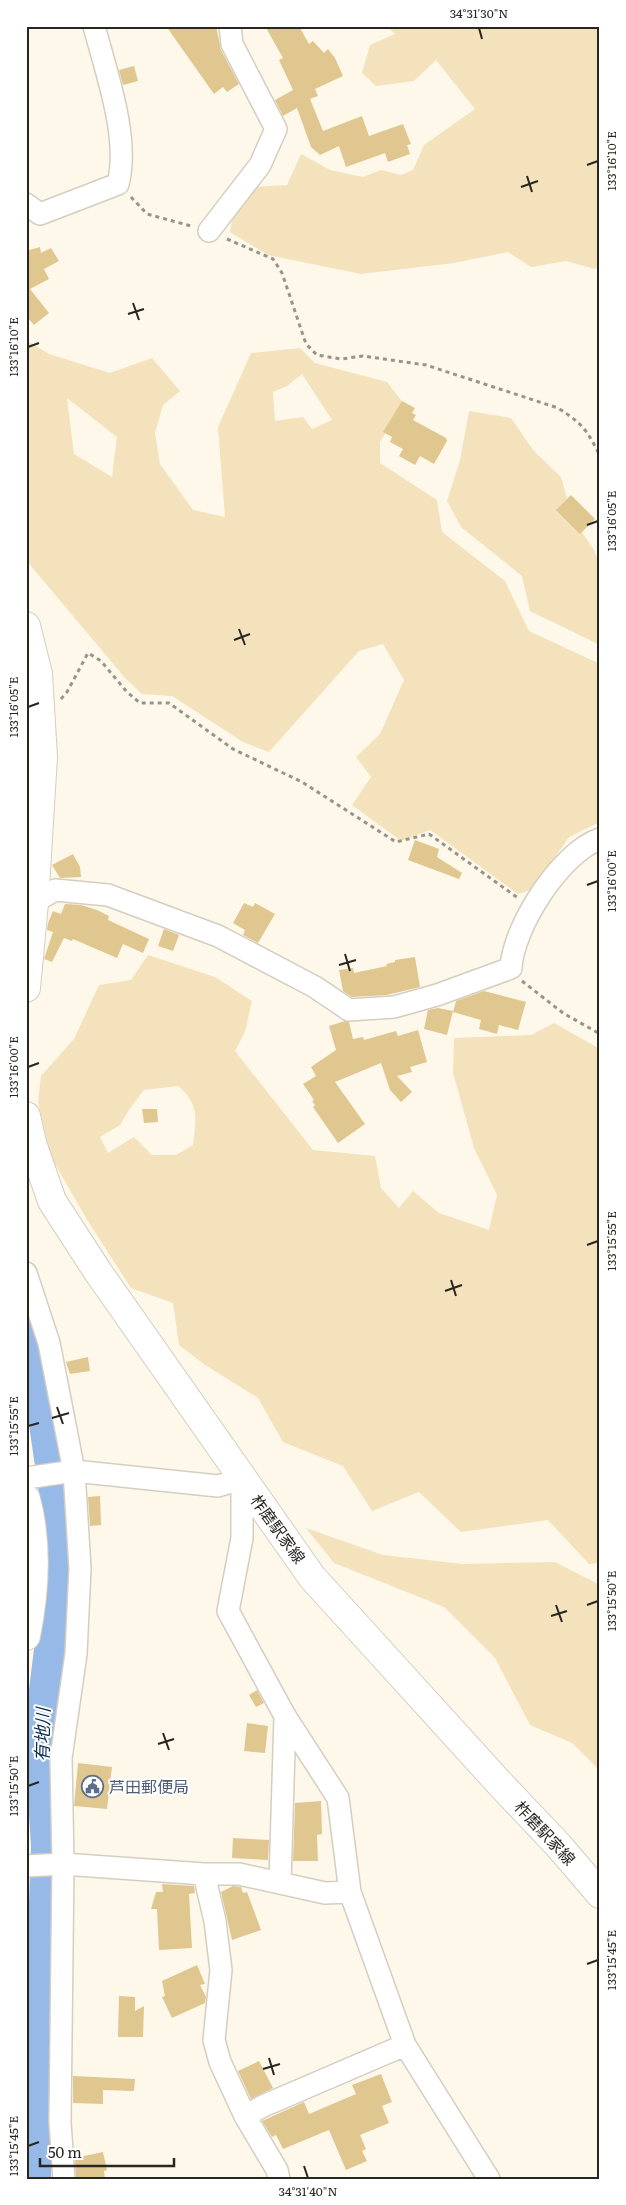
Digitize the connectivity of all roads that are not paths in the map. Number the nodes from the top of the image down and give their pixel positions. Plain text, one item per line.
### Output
1 (94, 26) edge
2 (230, 26) edge
3 (26, 204) edge
4 (209, 231) road end
5 (26, 626) edge
6 (600, 839) edge
7 (30, 905) edge
8 (26, 988) edge
9 (26, 1116) edge
10 (26, 1273) edge
11 (74, 1471) junction
12 (26, 1478) edge
13 (242, 1479) junction
14 (26, 1499) edge
15 (28, 1620) edge
16 (285, 1716) junction
17 (64, 1864) junction
18 (26, 1866) edge
19 (204, 1874) junction
20 (280, 1882) junction
21 (350, 1892) junction
22 (600, 1894) edge
23 (405, 2045) junction
24 (245, 2116) junction
25 (64, 2179) edge
26 (279, 2179) edge
27 (489, 2179) edge

1 - 3 street
2 - 4 street
5 - 7 main road
6 - 7 street
7 - 8 main road
9 - 13 main road, 柞磨駅家線
10 - 11 street
11 - 12 street
11 - 13 street
11 - 17 street
13 - 16 street
13 - 22 main road, 柞磨駅家線
14 - 15 main road
16 - 20 street
16 - 21 street
17 - 18 street
17 - 19 street
17 - 25 street
19 - 20 street
19 - 24 street
20 - 21 street
21 - 23 street
23 - 24 street
23 - 27 street
24 - 26 street

